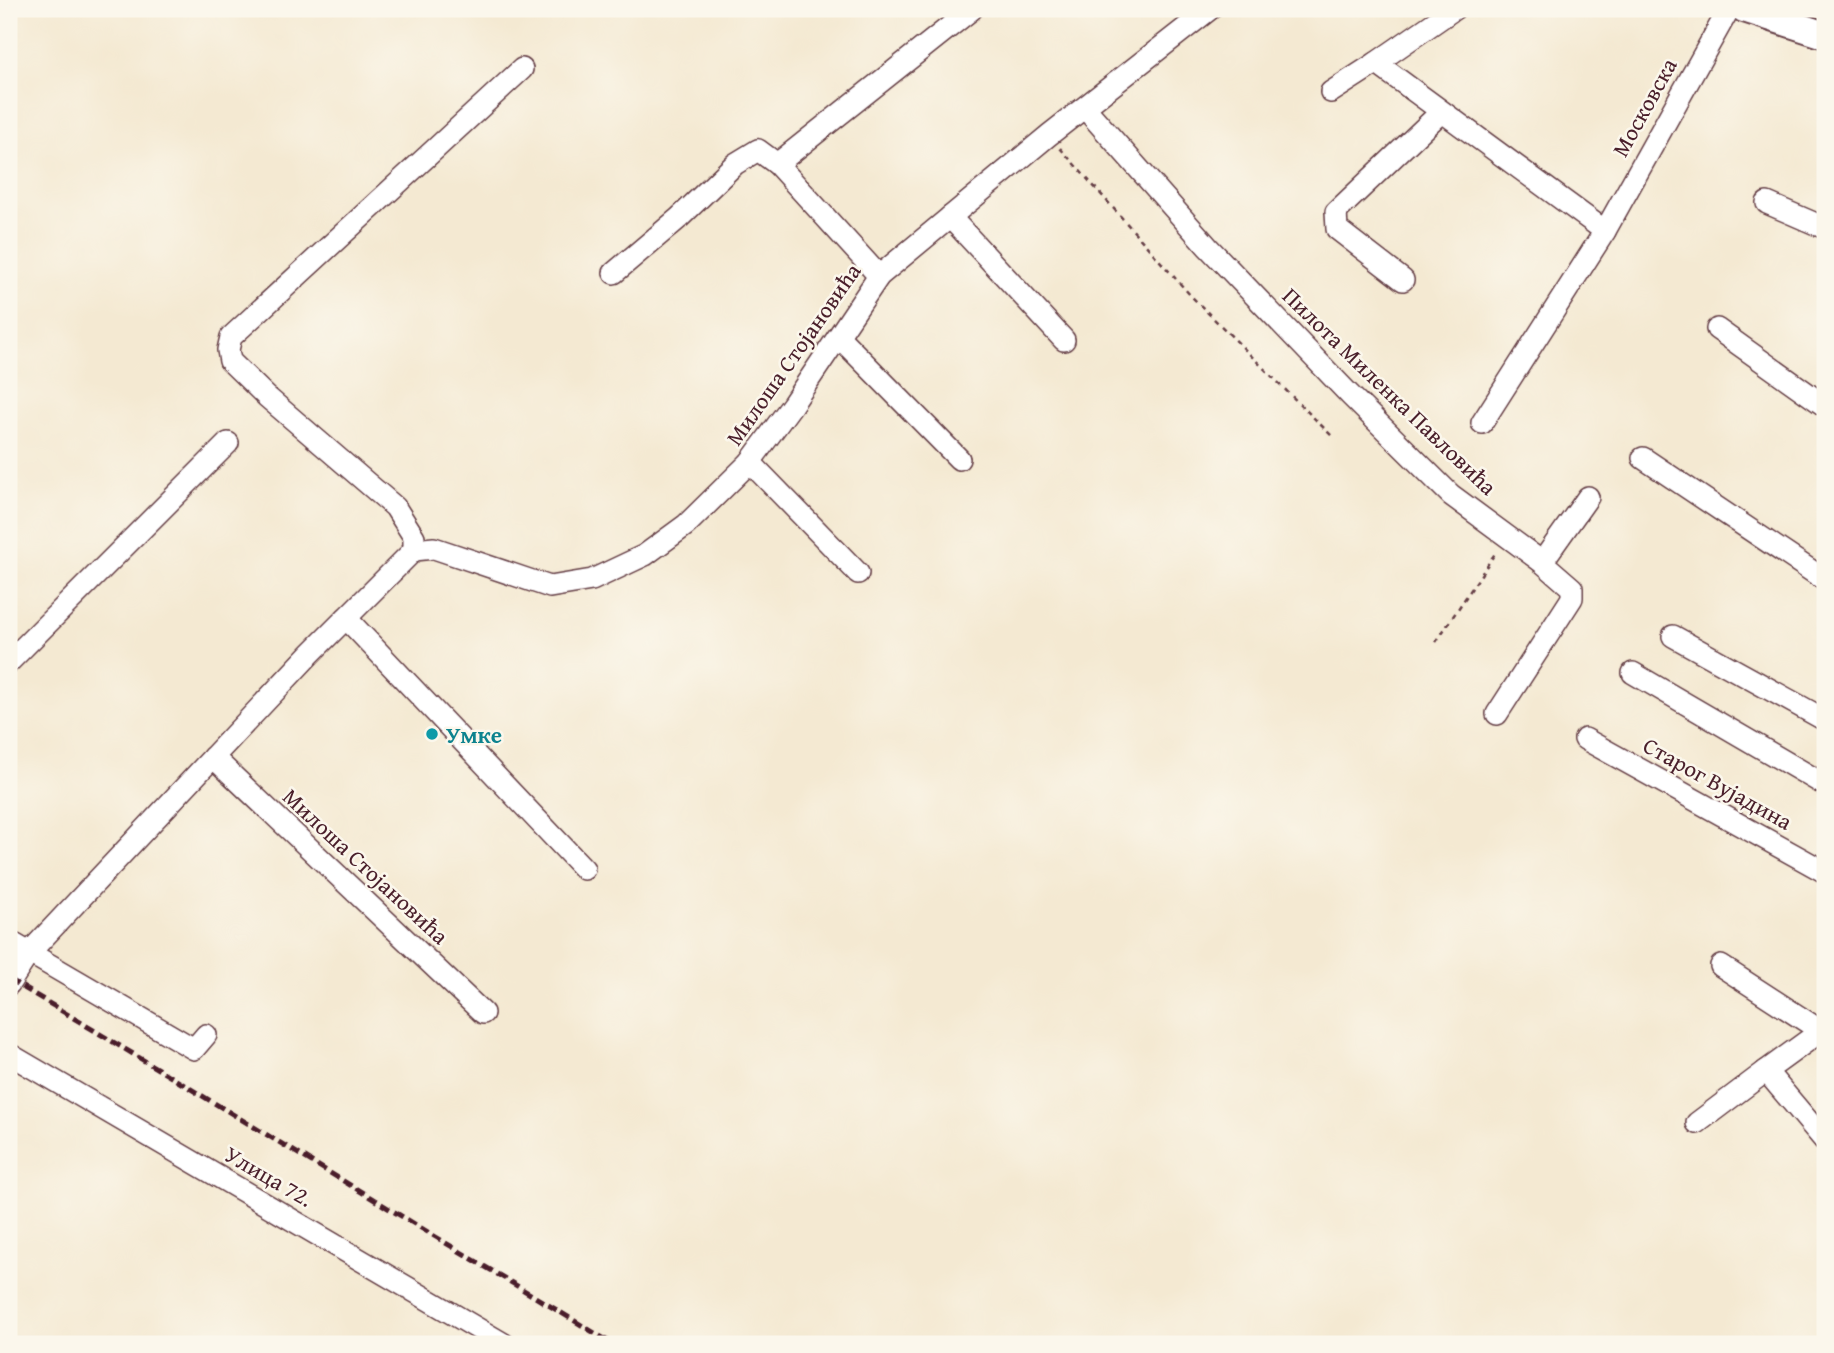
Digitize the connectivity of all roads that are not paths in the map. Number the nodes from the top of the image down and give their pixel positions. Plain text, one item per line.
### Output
1 (972, 9) edge
2 (1210, 9) edge
3 (1454, 9) edge
4 (1729, 9) edge
5 (1744, 9) edge
6 (1825, 35) edge
7 (1376, 63) junction
8 (522, 69) dead end
9 (1331, 92) dead end
10 (1085, 108) junction
11 (1441, 112) junction
12 (777, 164) junction
13 (1767, 203) dead end
14 (950, 217) junction
15 (1825, 228) edge
16 (1605, 231) junction
17 (614, 274) dead end
18 (879, 276) junction
19 (1403, 280) dead end
20 (1717, 329) dead end
21 (839, 337) junction
22 (1064, 340) dead end
23 (1825, 406) edge
24 (1482, 423) dead end
25 (228, 443) dead end
26 (1643, 458) dead end
27 (959, 459) dead end
28 (750, 462) junction
29 (1588, 497) dead end
30 (414, 550) junction
31 (1542, 562) junction
32 (858, 573) dead end
33 (1825, 580) edge
34 (346, 618) junction
35 (1673, 636) dead end
36 (9, 662) edge
37 (1633, 673) dead end
38 (1497, 714) dead end
39 (1825, 720) edge
40 (1585, 739) dead end
41 (213, 757) junction
42 (1825, 785) edge
43 (584, 869) dead end
44 (1825, 872) edge
45 (9, 940) edge
46 (29, 953) junction
47 (1721, 966) dead end
48 (9, 984) edge
49 (483, 1013) dead end
50 (1823, 1029) edge
51 (206, 1035) dead end
52 (9, 1054) edge
53 (1766, 1070) junction
54 (1697, 1123) dead end
55 (1825, 1141) edge
56 (503, 1344) edge

1 - 12 street
2 - 10 street, Милоша Стојановића
3 - 7 street
4 - 16 street, Московска
5 - 6 main road
7 - 9 street
7 - 11 street
8 - 30 street
10 - 14 street, Милоша Стојановића
10 - 31 street, Пилота Миленка Павловића
11 - 16 street
11 - 19 street
12 - 17 street
12 - 18 street
13 - 15 street
14 - 18 street, Милоша Стојановића
14 - 22 street
16 - 24 street, Московска
18 - 21 street, Милоша Стојановића
20 - 23 street
21 - 27 street
21 - 28 street, Милоша Стојановића
25 - 36 street
26 - 33 street
28 - 30 street, Милоша Стојановића
28 - 32 street
29 - 31 street
30 - 34 street
31 - 38 street, Пилота Миленка Павловића
34 - 41 street
34 - 43 street
35 - 39 street
37 - 42 street
40 - 44 street, Старог Вујадина
41 - 46 street
41 - 49 street, Милоша Стојановића
45 - 46 street
46 - 48 street
46 - 51 street
47 - 50 street
50 - 53 street
52 - 56 street, Улица 72.
53 - 54 street
53 - 55 street

